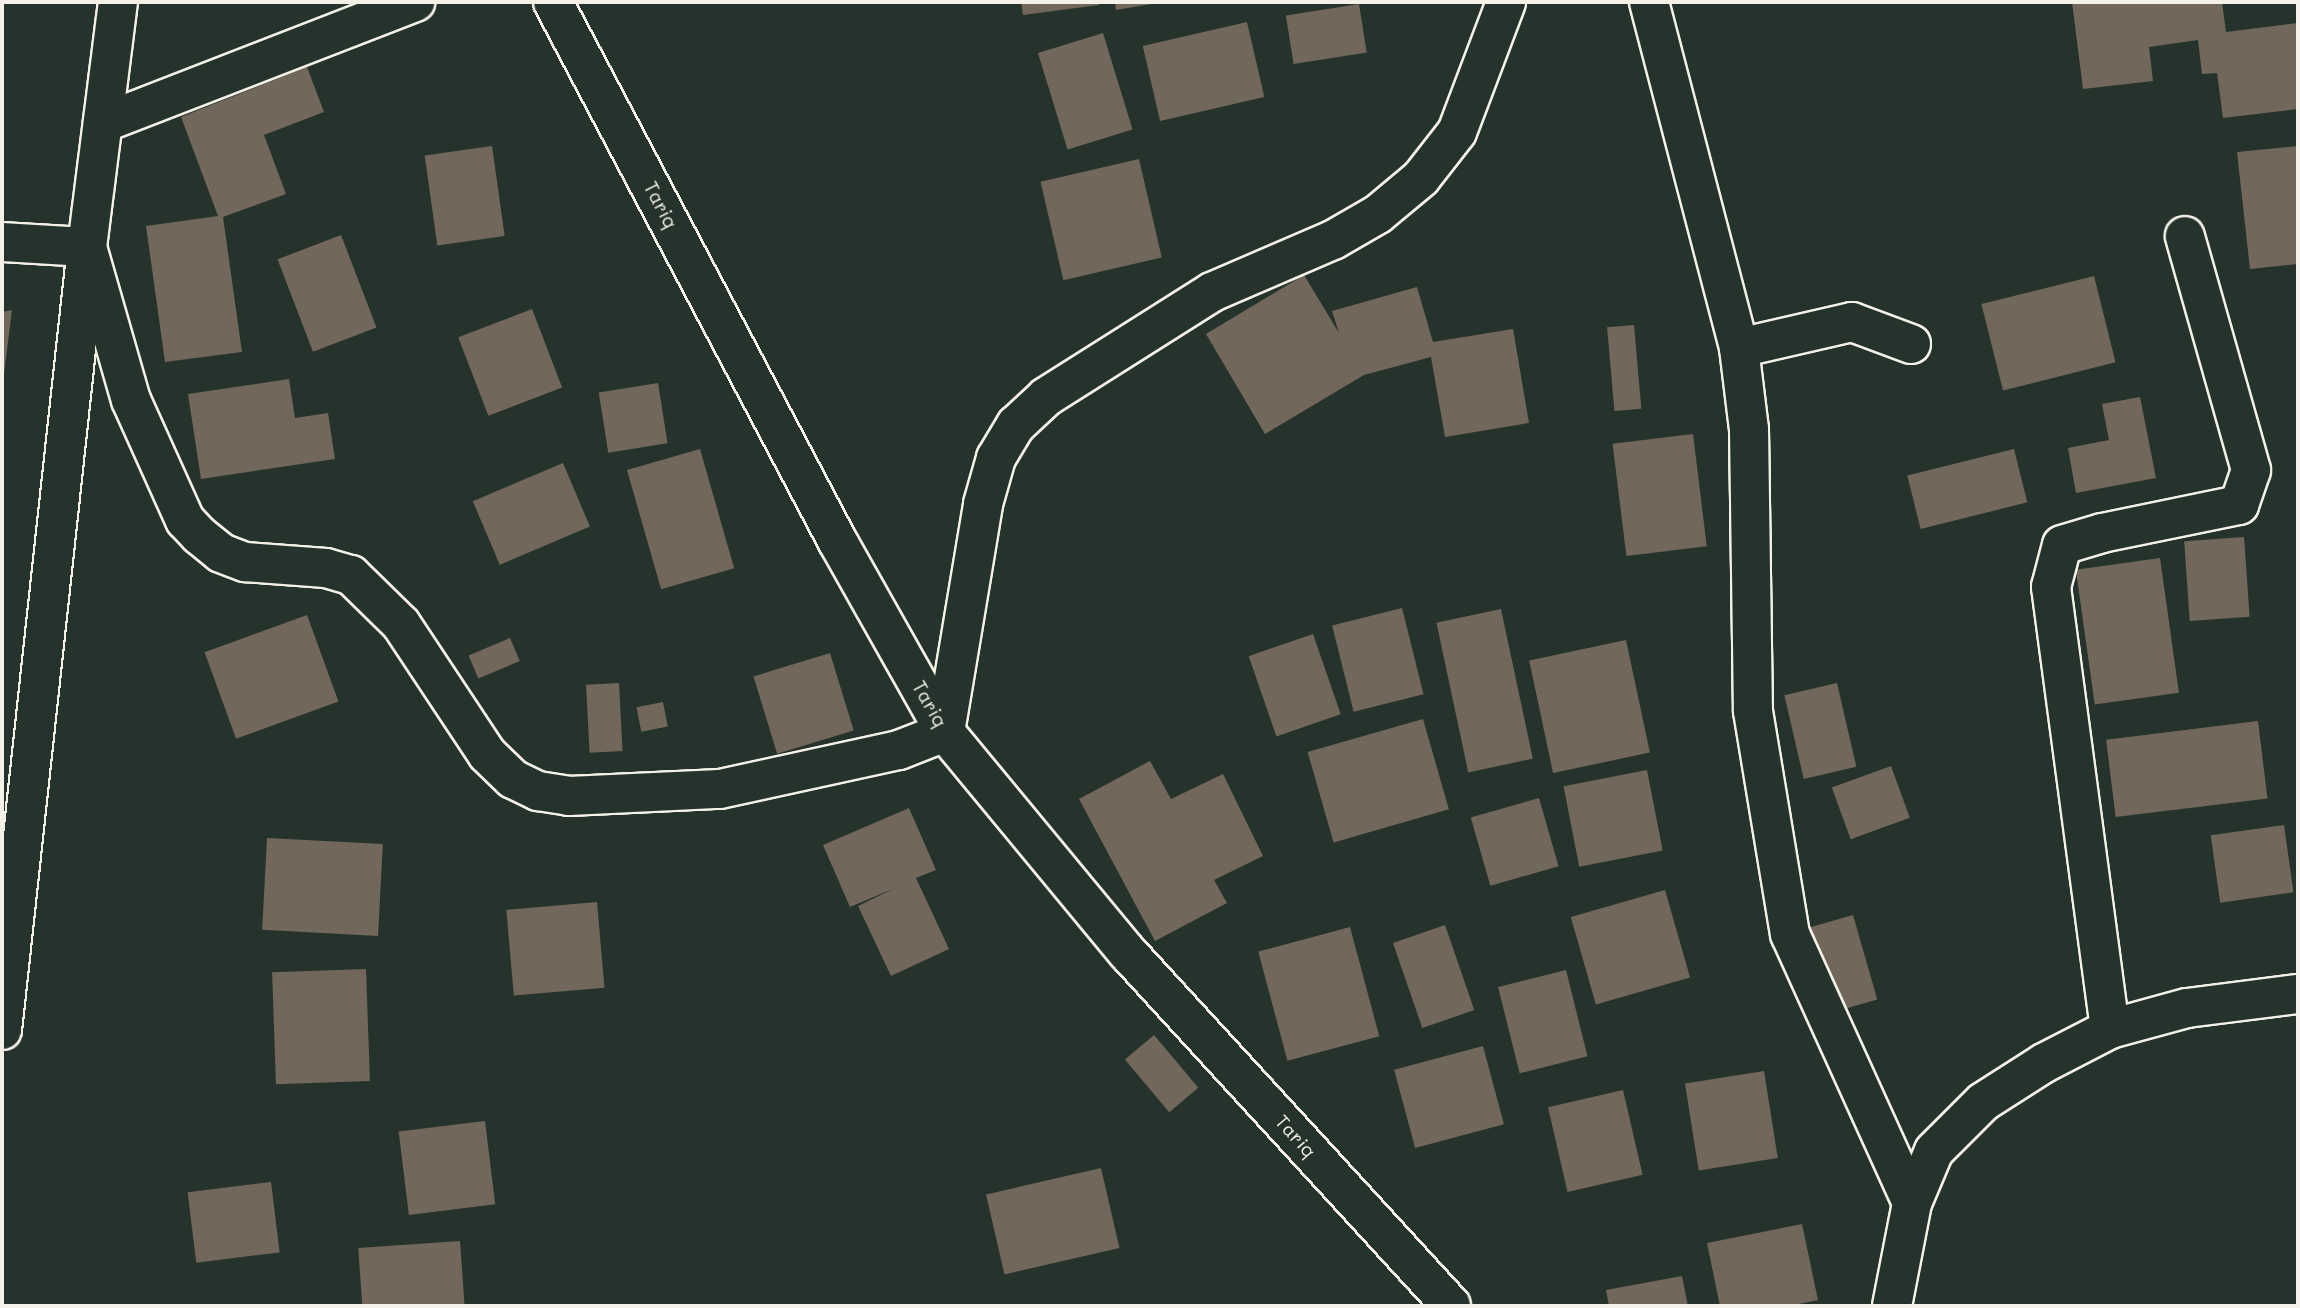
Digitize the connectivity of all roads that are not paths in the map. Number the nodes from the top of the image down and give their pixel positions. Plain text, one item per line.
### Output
1 (118, 2) edge
2 (415, 2) edge
3 (553, 2) edge
4 (1506, 2) edge
5 (1649, 2) edge
6 (103, 123) junction
7 (2185, 236) dead end
8 (2, 242) edge
9 (87, 247) junction
10 (1911, 344) dead end
11 (1738, 348) junction
12 (945, 732) junction
13 (2298, 994) edge
14 (2110, 1029) junction
15 (2, 1030) edge
16 (1912, 1203) junction
17 (1451, 1306) edge
18 (1892, 1306) edge

1 - 6 street
2 - 6 street
3 - 12 street, Tariq
4 - 12 street
5 - 11 street
6 - 9 street
7 - 14 street
8 - 9 street
9 - 12 street
9 - 15 street
10 - 11 street
11 - 16 street
12 - 17 street, Tariq
13 - 14 street
14 - 16 street
16 - 18 street

